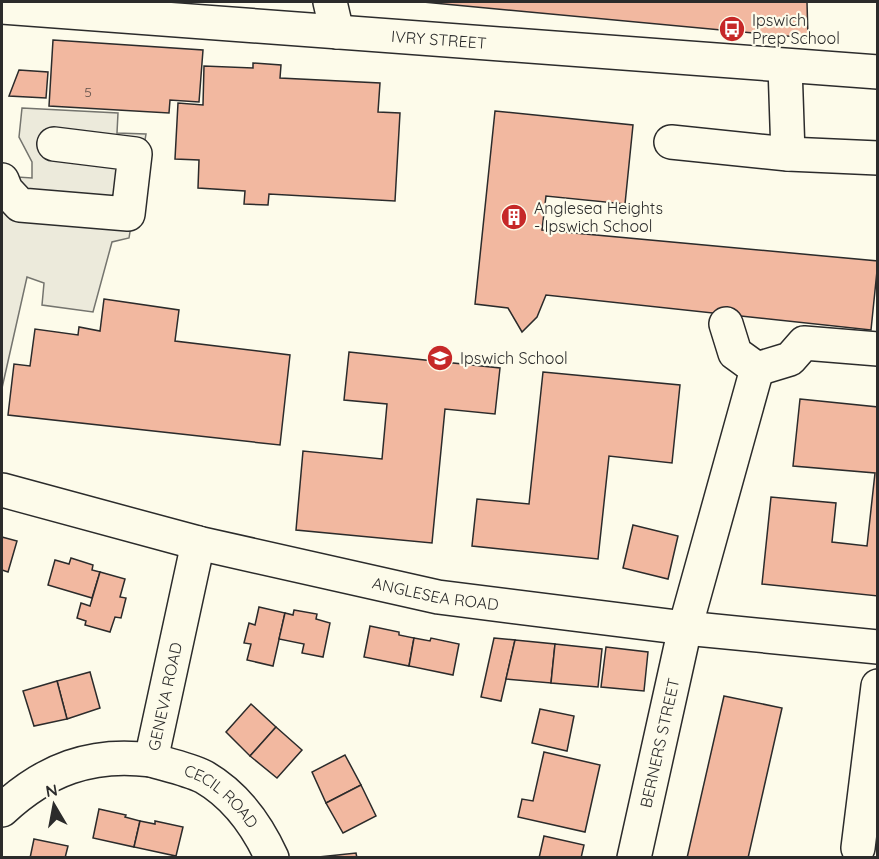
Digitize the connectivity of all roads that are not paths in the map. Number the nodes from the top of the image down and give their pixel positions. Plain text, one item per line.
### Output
1 (3, 14) edge
2 (334, 17) edge
3 (785, 66) junction
4 (878, 72) edge
5 (671, 142) dead end
6 (54, 144) dead end
7 (788, 154) junction
8 (878, 158) edge
9 (2, 180) edge
10 (726, 324) dead end
11 (878, 349) edge
12 (757, 369) junction
13 (2, 490) edge
14 (198, 543) junction
15 (685, 628) junction
16 (878, 647) edge
17 (878, 686) edge
18 (151, 760) junction
19 (2, 810) edge
20 (858, 848) dead end
21 (272, 858) edge
22 (634, 858) edge

1 - 2 street, IVRY STREET
2 - 3 street, IVRY STREET
3 - 4 street, IVRY STREET
3 - 7 street
5 - 7 street
6 - 9 street
7 - 8 street
10 - 12 street
11 - 12 street
12 - 15 street, BERNERS STREET
13 - 14 street, ANGLESEA ROAD
14 - 15 street, ANGLESEA ROAD
14 - 18 street, GENEVA ROAD
15 - 16 street, ANGLESEA ROAD
15 - 22 street, BERNERS STREET
17 - 20 street
18 - 19 street, GENEVA ROAD
18 - 21 street, CECIL ROAD

